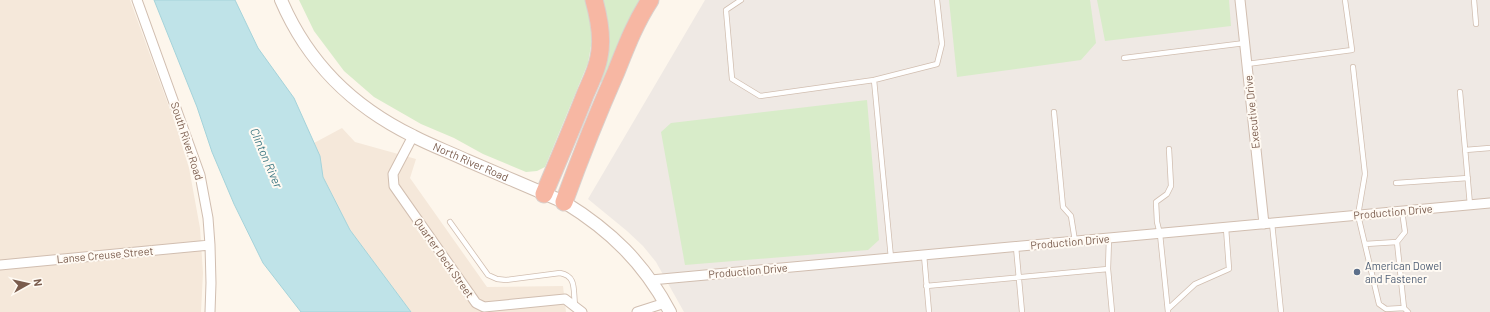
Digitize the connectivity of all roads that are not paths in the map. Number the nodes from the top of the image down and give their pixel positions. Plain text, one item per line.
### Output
1 (137, 0) edge
2 (281, 0) edge
3 (594, 0) edge
4 (650, 0) edge
5 (741, 0) edge
6 (937, 0) edge
7 (1240, 0) edge
8 (1345, 0) edge
9 (1474, 0) edge
10 (1476, 24) dead end
11 (1244, 43) junction
12 (1124, 58) dead end
13 (1247, 64) junction
14 (1353, 67) dead end
15 (874, 80) junction
16 (1460, 92) dead end
17 (1054, 112) dead end
18 (413, 136) junction
19 (1169, 148) dead end
20 (1490, 148) edge
21 (1465, 150) junction
22 (1468, 178) junction
23 (1396, 183) dead end
24 (544, 194) junction
25 (564, 202) junction
26 (1490, 203) edge
27 (1470, 205) junction
28 (1402, 211) junction
29 (1358, 215) junction
30 (450, 222) dead end
31 (1268, 224) junction
32 (1226, 228) junction
33 (1160, 234) junction
34 (1109, 238) junction
35 (1075, 241) junction
36 (1397, 242) junction
37 (1365, 244) junction
38 (210, 245) junction
39 (1016, 246) junction
40 (924, 255) junction
41 (891, 258) junction
42 (0, 265) edge
43 (1108, 269) junction
44 (1019, 278) junction
45 (651, 280) junction
46 (926, 286) junction
47 (668, 308) edge
48 (1404, 308) junction
49 (578, 309) edge
50 (1168, 310) edge
51 (210, 312) edge
52 (637, 312) edge
53 (929, 312) edge
54 (1022, 312) edge
55 (1112, 312) edge
56 (1281, 312) edge
57 (1408, 312) edge

1 - 38 street, South River Road
2 - 18 street, North River Road
3 - 24 highway
4 - 25 highway
5 - 15 lane
6 - 15 lane
7 - 11 street, Executive Drive
8 - 13 lane
9 - 10 lane
11 - 12 lane
11 - 13 street, Executive Drive
13 - 31 street, Executive Drive
14 - 29 lane
15 - 41 lane
16 - 21 lane
17 - 35 lane
18 - 24 street, North River Road
18 - 49 street, Quarter Deck Street
19 - 33 lane
20 - 21 lane
21 - 22 lane
22 - 23 lane
22 - 27 lane
24 - 25 street, North River Road
25 - 45 street, North River Road
26 - 27 street, Production Drive
27 - 28 street, Production Drive
28 - 29 street, Production Drive
28 - 36 lane
29 - 31 street, Production Drive
29 - 37 lane
30 - 49 lane
31 - 32 street, Production Drive
31 - 56 lane
32 - 33 street, Production Drive
32 - 50 lane
33 - 34 street, Production Drive
33 - 50 lane
34 - 35 street, Production Drive
34 - 43 lane
35 - 39 street, Production Drive
36 - 37 lane
36 - 48 lane
37 - 48 lane
38 - 42 street, Lanse Creuse Street
38 - 51 street, South River Road
39 - 40 street, Production Drive
39 - 44 lane
40 - 41 street, Production Drive
40 - 46 lane
41 - 45 street, Production Drive
43 - 44 lane
43 - 55 lane
44 - 46 lane
44 - 54 lane
45 - 47 street, North River Road
46 - 53 lane
47 - 52 street
48 - 57 lane

